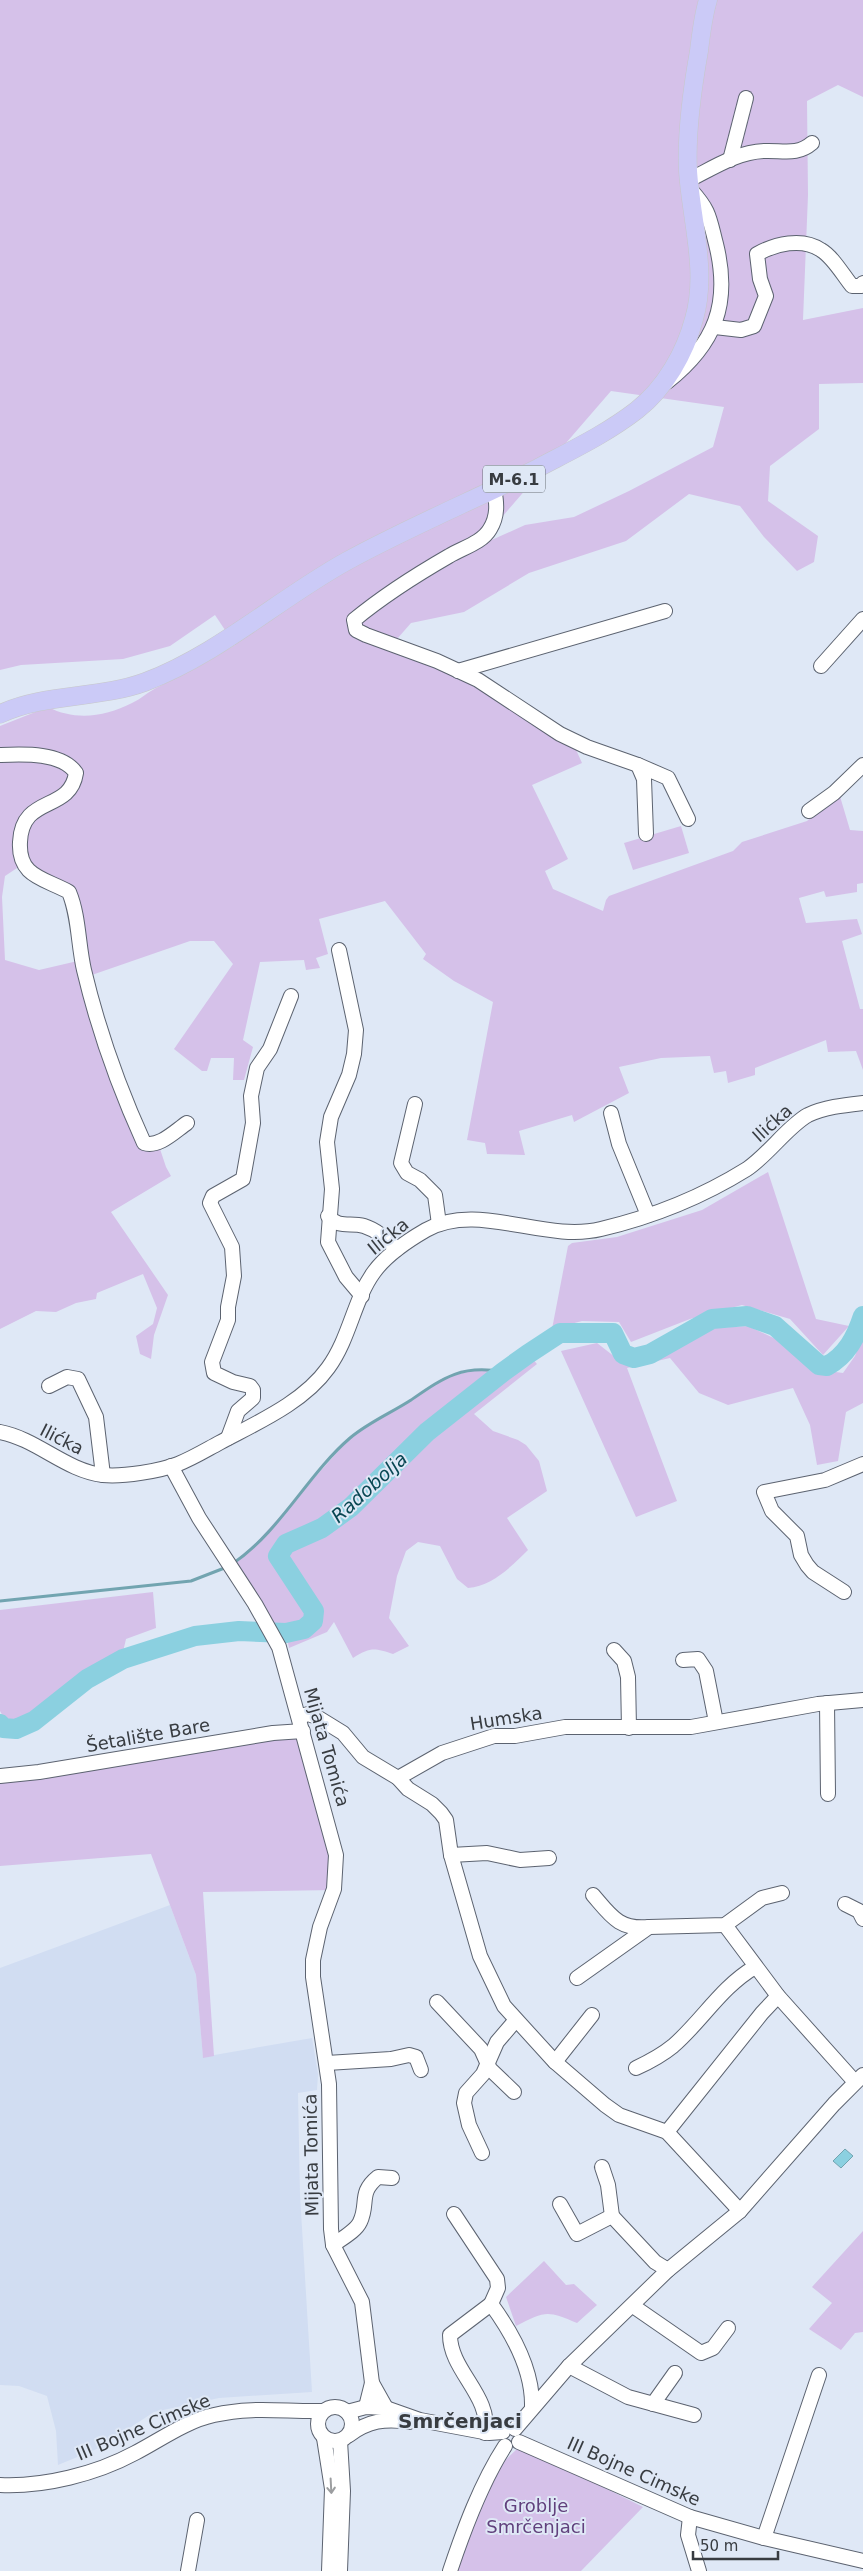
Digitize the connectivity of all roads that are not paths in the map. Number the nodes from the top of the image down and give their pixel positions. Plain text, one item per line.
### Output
1 (708, 0) edge
2 (746, 98) dead end
3 (812, 143) dead end
4 (730, 160) junction
5 (690, 185) junction
6 (863, 283) edge
7 (714, 327) junction
8 (661, 387) junction
9 (494, 489) junction
10 (665, 611) dead end
11 (863, 619) edge
12 (821, 666) dead end
13 (458, 671) junction
14 (0, 714) edge
15 (0, 755) edge
16 (638, 765) junction
17 (863, 765) edge
18 (809, 811) dead end
19 (688, 819) dead end
20 (646, 834) dead end
21 (339, 950) dead end
22 (291, 996) dead end
23 (863, 1102) edge
24 (415, 1104) dead end
25 (611, 1113) dead end
26 (187, 1123) dead end
27 (648, 1215) junction
28 (328, 1216) junction
29 (439, 1224) junction
30 (397, 1249) junction
31 (362, 1296) junction
32 (49, 1386) dead end
33 (0, 1432) edge
34 (228, 1438) junction
35 (863, 1464) edge
36 (172, 1466) junction
37 (103, 1475) junction
38 (844, 1592) dead end
39 (614, 1650) dead end
40 (684, 1660) dead end
41 (863, 1700) edge
42 (827, 1704) junction
43 (299, 1716) junction
44 (716, 1722) junction
45 (629, 1728) junction
46 (303, 1730) junction
47 (0, 1776) edge
48 (398, 1778) junction
49 (828, 1794) dead end
50 (451, 1854) junction
51 (549, 1858) dead end
52 (782, 1893) dead end
53 (593, 1896) dead end
54 (845, 1904) dead end
55 (863, 1919) edge
56 (725, 1925) junction
57 (649, 1927) junction
58 (755, 1967) junction
59 (577, 1978) dead end
60 (778, 1996) junction
61 (437, 2002) dead end
62 (592, 2015) dead end
63 (515, 2021) junction
64 (487, 2061) junction
65 (555, 2062) junction
66 (327, 2063) junction
67 (636, 2068) dead end
68 (421, 2070) dead end
69 (859, 2078) edge
70 (514, 2092) dead end
71 (668, 2132) junction
72 (482, 2152) dead end
73 (602, 2168) dead end
74 (392, 2178) dead end
75 (560, 2204) dead end
76 (740, 2211) junction
77 (454, 2214) dead end
78 (612, 2216) junction
79 (334, 2245) junction
80 (668, 2270) junction
81 (491, 2304) junction
82 (633, 2306) junction
83 (728, 2328) dead end
84 (569, 2366) junction
85 (675, 2373) dead end
86 (819, 2374) dead end
87 (372, 2383) junction
88 (532, 2403) junction
89 (653, 2404) junction
90 (366, 2407) junction
91 (386, 2408) junction
92 (348, 2412) junction
93 (694, 2415) dead end
94 (320, 2418) junction
95 (485, 2433) junction
96 (324, 2438) junction
97 (344, 2438) junction
98 (509, 2438) junction
99 (536, 2448) junction
100 (0, 2485) edge
101 (690, 2518) junction
102 (197, 2520) dead end
103 (764, 2538) junction
104 (863, 2560) edge
105 (188, 2571) edge
106 (329, 2571) edge
107 (340, 2571) edge
108 (450, 2571) edge
109 (698, 2571) edge

1 - 5 main road, M-6.1
2 - 4 street
3 - 4 street
4 - 5 street
5 - 7 street
5 - 8 main road, M-6.1
6 - 7 street
7 - 8 street
8 - 9 main road, M-6.1
9 - 13 street
9 - 14 main road, M-6.1
10 - 13 street
11 - 12 street
13 - 16 street
15 - 26 street
16 - 19 street
16 - 20 street
17 - 18 street
21 - 28 street
22 - 34 street
23 - 27 street, Ilićka
24 - 29 street
25 - 27 street
27 - 29 street, Ilićka
28 - 30 street
28 - 31 street
29 - 30 street, Ilićka
30 - 31 street, Ilićka
31 - 34 street, Ilićka
32 - 37 street
33 - 37 street, Ilićka
34 - 36 street, Ilićka
35 - 38 street
36 - 37 street, Ilićka
36 - 43 street, Mijata Tomića
39 - 45 street
40 - 44 street
41 - 42 street, Humska
42 - 44 street, Humska
42 - 49 street
43 - 46 street, Mijata Tomića
43 - 48 street
44 - 45 street, Humska
45 - 48 street, Humska
46 - 47 street, Šetalište Bare
46 - 66 street, Mijata Tomića
48 - 50 street
50 - 51 street
50 - 63 street
52 - 56 street
53 - 57 street
54 - 55 street
56 - 57 street
56 - 58 street
57 - 59 street
58 - 60 street
58 - 67 street
60 - 69 street
60 - 71 street
61 - 64 street
62 - 65 street
63 - 64 street
63 - 65 street
64 - 70 street
64 - 72 street
65 - 71 street
66 - 68 street
66 - 79 street, Mijata Tomića
69 - 76 street
71 - 76 street
73 - 78 street
74 - 79 street
75 - 78 street
76 - 80 street
77 - 81 street
78 - 80 street
79 - 87 street, Mijata Tomića
80 - 82 street
81 - 88 street
81 - 95 street
82 - 83 street
82 - 84 street
84 - 88 street
84 - 89 street
85 - 89 street
86 - 103 street
87 - 90 street, Mijata Tomića
87 - 91 street, Mijata Tomića
88 - 98 street
88 - 99 street
89 - 93 street
90 - 91 street, III Bojne Cimske
90 - 92 street, III Bojne Cimske
91 - 95 street, III Bojne Cimske
92 - 94 street
92 - 97 street
94 - 96 street
94 - 100 street, III Bojne Cimske
95 - 98 street, III Bojne Cimske
96 - 97 street
96 -> 106 street
97 - 98 street, III Bojne Cimske
97 - 107 street
98 - 99 street, III Bojne Cimske
98 - 108 street
99 - 101 street, III Bojne Cimske
101 - 103 street, III Bojne Cimske
101 - 109 street
102 - 105 street
103 - 104 street, III Bojne Cimske

